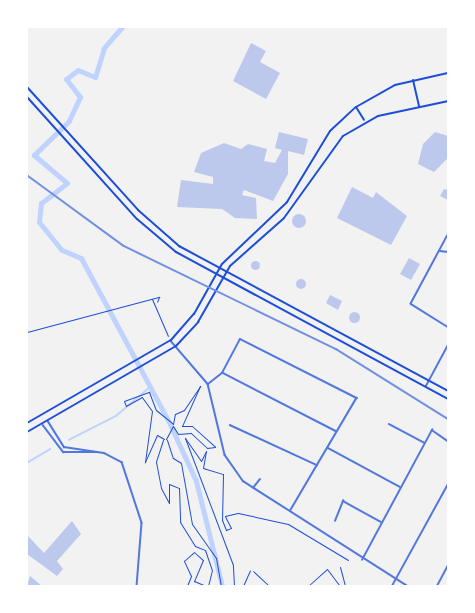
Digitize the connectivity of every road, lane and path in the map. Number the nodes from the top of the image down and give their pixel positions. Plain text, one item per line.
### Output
1 (448, 73) edge
2 (413, 81) junction
3 (27, 87) edge
4 (27, 97) edge
5 (448, 101) edge
6 (419, 106) junction
7 (356, 107) junction
8 (364, 121) junction
9 (311, 162) junction
10 (317, 165) junction
11 (125, 195) junction
12 (119, 200) junction
13 (287, 202) junction
14 (293, 206) junction
15 (252, 234) junction
16 (448, 235) edge
17 (257, 240) junction
18 (439, 251) junction
19 (448, 252) edge
20 (219, 268) junction
21 (226, 272) junction
22 (216, 275) junction
23 (223, 278) junction
24 (151, 298) junction
25 (157, 302) junction
26 (448, 327) edge
27 (27, 332) edge
28 (168, 336) dead end
29 (171, 340) junction
30 (363, 343) junction
31 (448, 345) edge
32 (176, 346) junction
33 (359, 350) junction
34 (222, 372) junction
35 (429, 379) junction
36 (208, 384) junction
37 (426, 386) junction
38 (448, 391) edge
39 (448, 399) edge
40 (42, 415) junction
41 (48, 421) junction
42 (27, 423) edge
43 (42, 424) junction
44 (389, 424) dead end
45 (230, 425) dead end
46 (27, 432) edge
47 (337, 432) junction
48 (165, 439) junction
49 (448, 441) edge
50 (425, 443) junction
51 (328, 448) junction
52 (97, 452) junction
53 (317, 466) junction
54 (260, 479) dead end
55 (448, 484) edge
56 (253, 488) junction
57 (400, 488) junction
58 (291, 510) junction
59 (335, 521) dead end
60 (382, 522) junction
61 (348, 560) dead end
62 (362, 560) junction
63 (448, 565) edge
64 (340, 567) dead end
65 (250, 570) dead end
66 (253, 571) dead end
67 (396, 579) junction
68 (137, 586) edge
69 (187, 586) edge
70 (207, 586) edge
71 (221, 586) edge
72 (234, 586) edge
73 (243, 586) edge
74 (269, 586) edge
75 (308, 586) edge
76 (340, 586) edge
77 (345, 586) edge
78 (392, 586) edge
79 (408, 586) edge
80 (437, 586) edge

1 - 2 main road
2 - 6 main road
2 - 7 main road
3 - 11 main road
4 - 12 main road
5 - 6 main road
6 - 8 main road
7 - 8 main road
7 - 9 main road
8 - 10 main road
9 - 10 main road
9 - 13 main road
10 - 14 main road
11 - 12 main road
11 - 20 main road
12 - 22 main road
13 - 14 main road
13 - 15 main road
14 - 17 main road
15 - 17 main road
15 - 20 main road
16 - 18 street
17 - 21 main road
18 - 19 street
18 - 26 street
20 - 21 main road
20 - 22 main road
21 - 23 main road
21 - 30 main road
22 - 23 main road
22 - 29 main road
23 - 32 main road
23 - 33 main road
24 - 25 path
24 - 25 path
24 - 27 path
25 - 28 path
29 - 32 street
29 - 40 main road
30 - 33 main road
30 - 35 main road
31 - 35 street
32 - 36 street
32 - 41 main road
33 - 37 main road
34 - 36 street
34 - 47 street
34 - 47 street
35 - 37 street
35 - 38 main road
36 - 56 street
37 - 39 main road
40 - 41 main road
40 - 42 main road
40 - 43 main road
41 - 43 main road
41 - 52 street
43 - 46 main road
43 - 52 street
44 - 50 street
45 - 53 street
47 - 51 street
48 - 48 path
48 - 70 path
48 - 71 path
49 - 50 street
50 - 57 street
51 - 53 street
51 - 57 street
52 - 68 street
53 - 58 street
54 - 56 street
55 - 67 street
56 - 58 street
57 - 60 street
58 - 62 street
59 - 60 street
60 - 62 street
61 - 72 path
62 - 67 street
63 - 80 street
64 - 77 path
65 - 73 path
66 - 74 path
67 - 78 street
67 - 79 street
69 - 70 path
75 - 76 path

